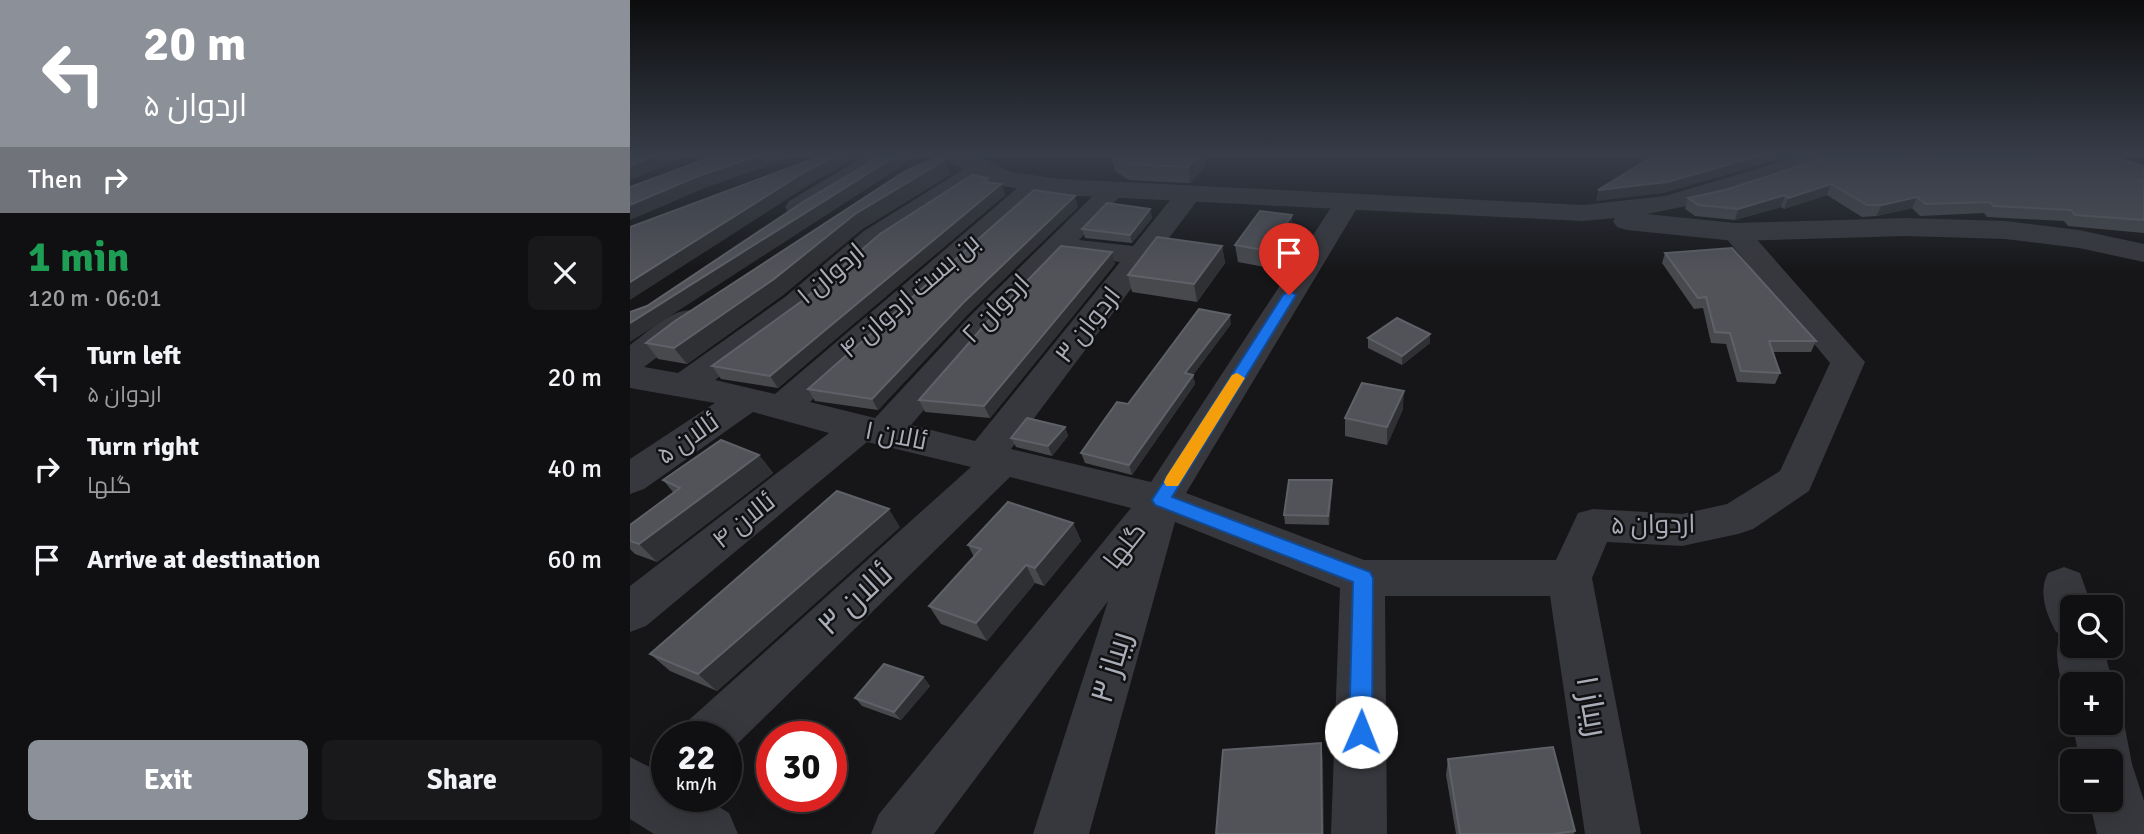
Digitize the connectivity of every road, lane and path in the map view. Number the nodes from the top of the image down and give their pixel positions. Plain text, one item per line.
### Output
1 (820, 194) edge
2 (942, 194) edge
3 (1026, 194) edge
4 (1109, 194) edge
5 (1189, 194) joint
6 (1702, 194) edge
7 (1347, 204) junction
8 (1583, 212) junction
9 (779, 219) edge
10 (1735, 232) junction
11 (1058, 246) junction
12 (2144, 253) edge
13 (1143, 256) junction
14 (709, 306) edge
15 (641, 319) edge
16 (674, 328) junction
17 (631, 373) edge
18 (685, 385) junction
19 (745, 400) junction
20 (782, 407) junction
21 (871, 430) junction
22 (994, 458) junction
23 (630, 479) edge
24 (1161, 500) junction
25 (1363, 578) junction
26 (1570, 578) junction
27 (630, 612) edge
28 (724, 721) edge
29 (647, 785) edge
30 (2119, 812) edge
31 (708, 834) edge
32 (900, 834) edge
33 (1061, 834) edge
34 (1359, 834) edge
35 (1613, 834) edge
36 (2124, 834) edge

1 - 9 street
2 - 18 street, اردوان ۱
3 - 20 street, بن بست اردوان ۴
4 - 11 street, اردوان ۲
5 - 7 street
5 - 13 street, اردوان ۳
6 - 8 street
7 - 8 street
7 - 24 street, گلها
8 - 10 street
10 - 12 street
10 - 26 street, اردوان ۵
11 - 13 street
11 - 21 street, اردوان ۲
13 - 22 street, اردوان ۳
14 - 16 street
15 - 16 street
16 - 17 street
17 - 18 street, ئالان ۱
18 - 19 street, ئالان ۱
19 - 20 street, ئالان ۱
19 - 23 street, ئالان ۵
20 - 21 street, ئالان ۱
21 - 22 street, ئالان ۱
21 - 27 street, ئالان ۴
22 - 24 street, ئالان ۱
22 - 28 street, ئالان ۳
24 - 25 street
24 - 32 street, گلها
24 - 33 street, ریباز ۳
25 - 26 street
25 - 34 street
26 - 35 street, ریباز ۱
29 - 31 street
30 - 36 street

